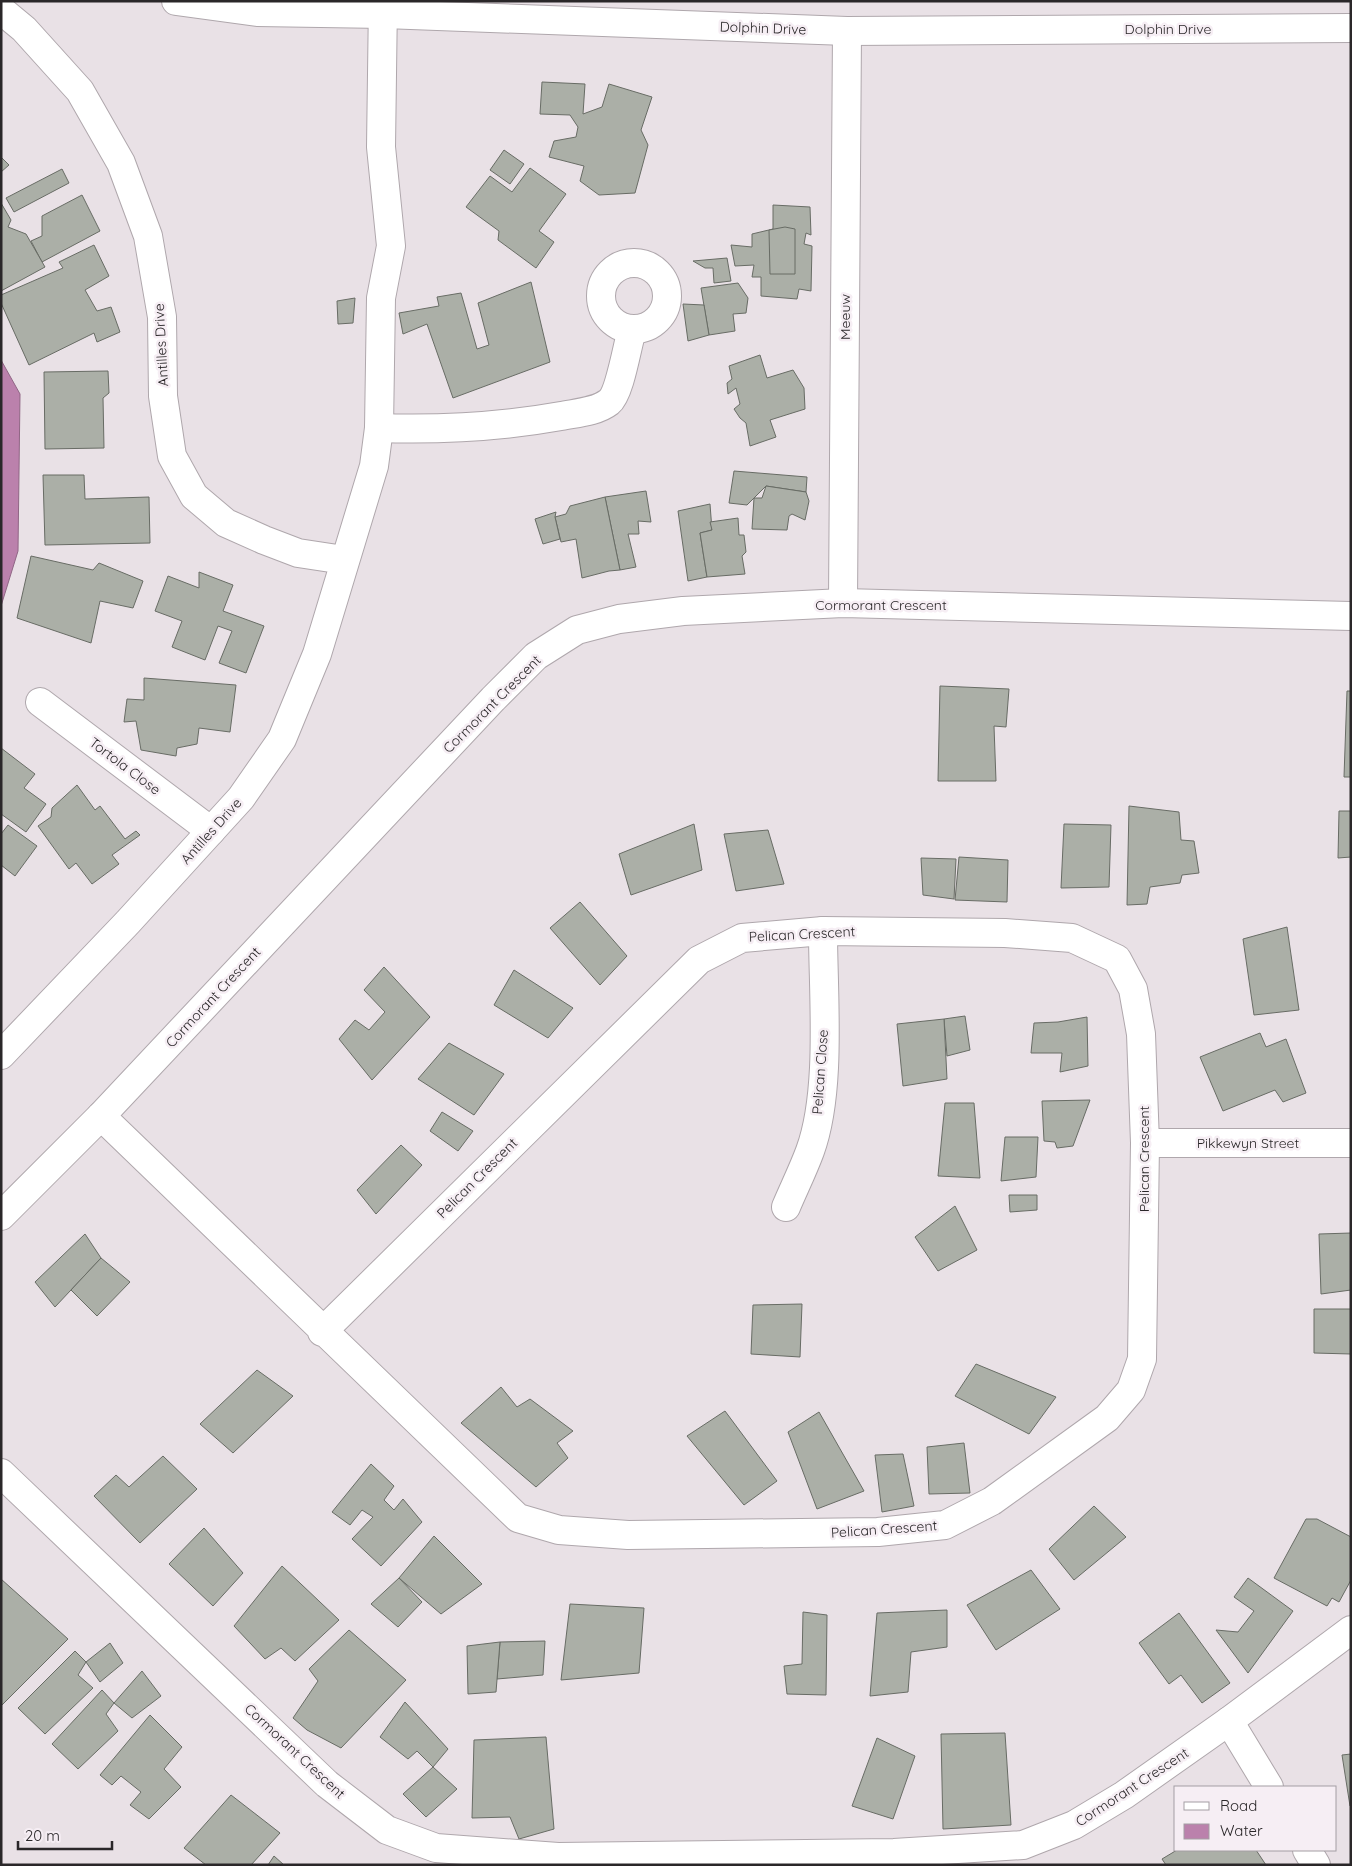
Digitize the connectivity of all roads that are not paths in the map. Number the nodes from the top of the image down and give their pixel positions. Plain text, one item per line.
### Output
1 (176, 1) edge
2 (384, 8) edge
3 (1, 10) edge
4 (1351, 28) edge
5 (847, 31) junction
6 (632, 330) dead end
7 (379, 428) junction
8 (344, 560) junction
9 (843, 603) junction
10 (1351, 616) edge
11 (40, 702) dead end
12 (211, 831) junction
13 (822, 931) junction
14 (1, 1055) edge
15 (101, 1116) junction
16 (1145, 1143) junction
17 (1351, 1143) edge
18 (786, 1207) dead end
19 (1, 1216) edge
20 (322, 1332) junction
21 (1, 1473) edge
22 (1351, 1630) edge
23 (1229, 1721) junction
24 (1268, 1786) edge
25 (1308, 1851) edge
26 (558, 1861) edge
27 (1316, 1865) edge

1 - 2 street, Dolphin Drive
2 - 5 street, Dolphin Drive
2 - 7 street, Antilles Drive
3 - 8 street, Antilles Drive
4 - 5 street, Dolphin Drive
5 - 9 street, Meeuw
6 - 7 street
7 - 8 street, Antilles Drive
8 - 12 street, Antilles Drive
9 - 10 street, Cormorant Crescent
9 - 15 street, Cormorant Crescent
11 - 12 street, Tortola Close
12 - 14 street, Antilles Drive
13 - 16 street, Pelican Crescent
13 - 18 street, Pelican Close
13 - 20 street, Pelican Crescent
15 - 19 street, Cormorant Crescent
15 - 20 street, Pelican Crescent
16 - 17 street, Pikkewyn Street
16 - 20 street, Pelican Crescent
21 - 26 street, Cormorant Crescent
22 - 23 street, Cormorant Crescent
23 - 24 street
23 - 26 street, Cormorant Crescent
25 - 27 street

